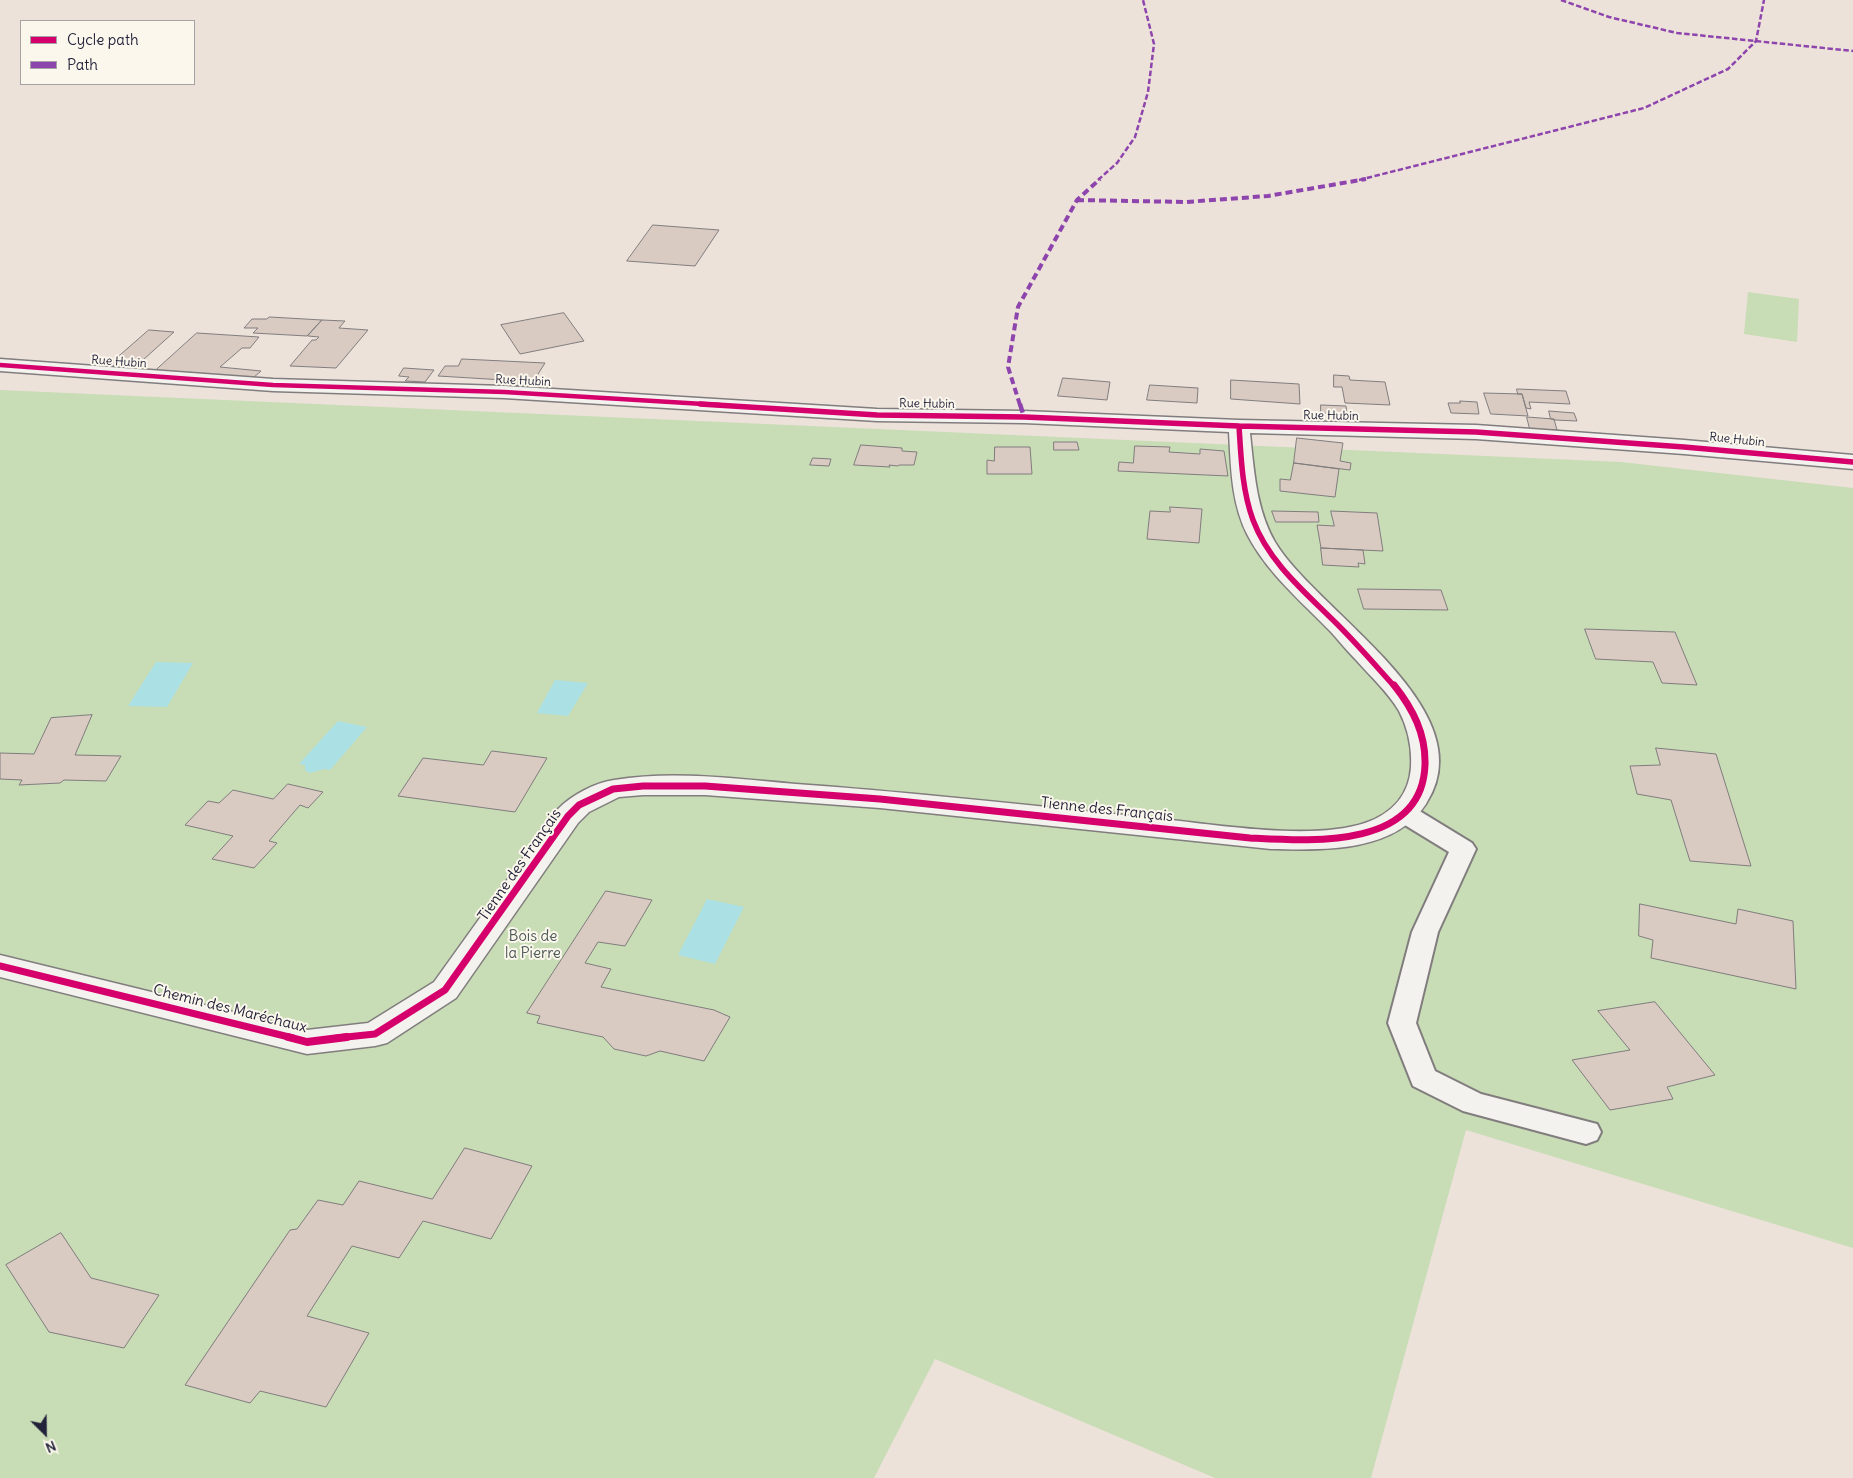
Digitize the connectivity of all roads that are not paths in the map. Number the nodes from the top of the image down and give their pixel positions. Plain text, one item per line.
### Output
1 (0, 365) edge
2 (1239, 426) junction
3 (1853, 462) edge
4 (1404, 813) junction
5 (0, 966) edge
6 (445, 990) joint
7 (1586, 1132) dead end

1 - 2 street, Rue Hubin
2 - 3 street, Rue Hubin
2 - 4 street, Tienne des Français
4 - 6 street, Tienne des Français
4 - 7 lane
5 - 6 street, Chemin des Maréchaux

